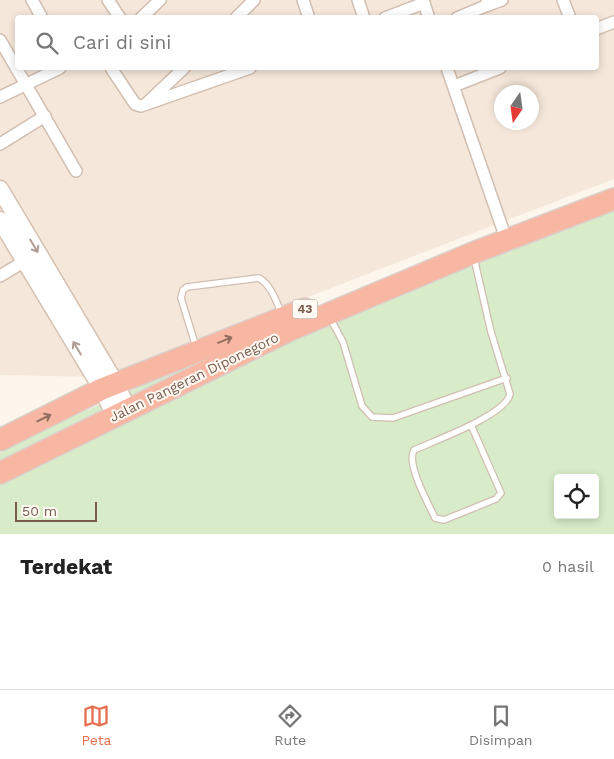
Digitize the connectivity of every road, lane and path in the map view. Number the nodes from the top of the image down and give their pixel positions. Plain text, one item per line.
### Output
1 (32, 0) edge
2 (108, 0) edge
3 (160, 0) edge
4 (303, 0) edge
5 (358, 0) edge
6 (502, 0) edge
7 (563, 0) edge
8 (424, 1) edge
9 (488, 2) edge
10 (40, 15) edge
11 (118, 15) edge
12 (144, 15) edge
13 (308, 15) edge
14 (363, 15) edge
15 (392, 15) edge
16 (429, 15) edge
17 (462, 15) edge
18 (569, 15) edge
19 (614, 22) edge
20 (599, 28) edge
21 (0, 40) edge
22 (15, 64) edge
23 (19, 70) edge
24 (56, 70) edge
25 (112, 70) edge
26 (182, 70) edge
27 (244, 70) edge
28 (448, 70) edge
29 (495, 70) edge
30 (28, 84) junction
31 (454, 86) junction
32 (0, 98) edge
33 (145, 105) junction
34 (45, 116) junction
35 (0, 144) edge
36 (76, 171) dead end
37 (614, 187) edge
38 (0, 190) edge
39 (614, 199) edge
40 (10, 226) edge
41 (503, 230) junction
42 (473, 254) junction
43 (25, 261) junction
44 (0, 276) edge
45 (327, 314) junction
46 (284, 317) junction
47 (198, 351) junction
48 (507, 378) junction
49 (109, 386) junction
50 (122, 413) junction
51 (471, 425) junction
52 (0, 440) edge
53 (0, 473) edge

1 - 10 street
2 - 11 street
3 - 12 street
4 - 13 street
5 - 14 street
6 - 9 street
7 - 18 street
8 - 15 street
8 - 16 street
9 - 17 street
19 - 20 street
21 - 22 street
23 - 30 street
24 - 30 street
25 - 33 street
26 - 33 street
27 - 33 street
28 - 31 street
29 - 31 street
30 - 32 street
30 - 34 street
31 - 41 street
34 - 35 street
34 - 36 street
37 - 41 highway, Jalan Pangeran Diponegoro / 43
38 - 40 main road
39 - 42 highway, Jalan Pangeran Diponegoro / 43
40 - 43 main road
40 -> 49 main road
41 - 46 highway, Jalan Pangeran Diponegoro / 43
42 - 45 highway, Jalan Pangeran Diponegoro / 43
42 - 48 lane
43 - 44 street
49 -> 43 main road
45 - 48 lane
45 - 50 highway, Jalan Pangeran Diponegoro / 43
47 -> 46 highway, Jalan Pangeran Diponegoro / 43
46 - 47 lane
47 - 49 highway, Jalan Pangeran Diponegoro / 43
48 - 51 lane
49 - 50 main road
52 -> 49 highway, Jalan Pangeran Diponegoro / 43
50 - 53 highway, Jalan Pangeran Diponegoro / 43
51 - 51 lane

